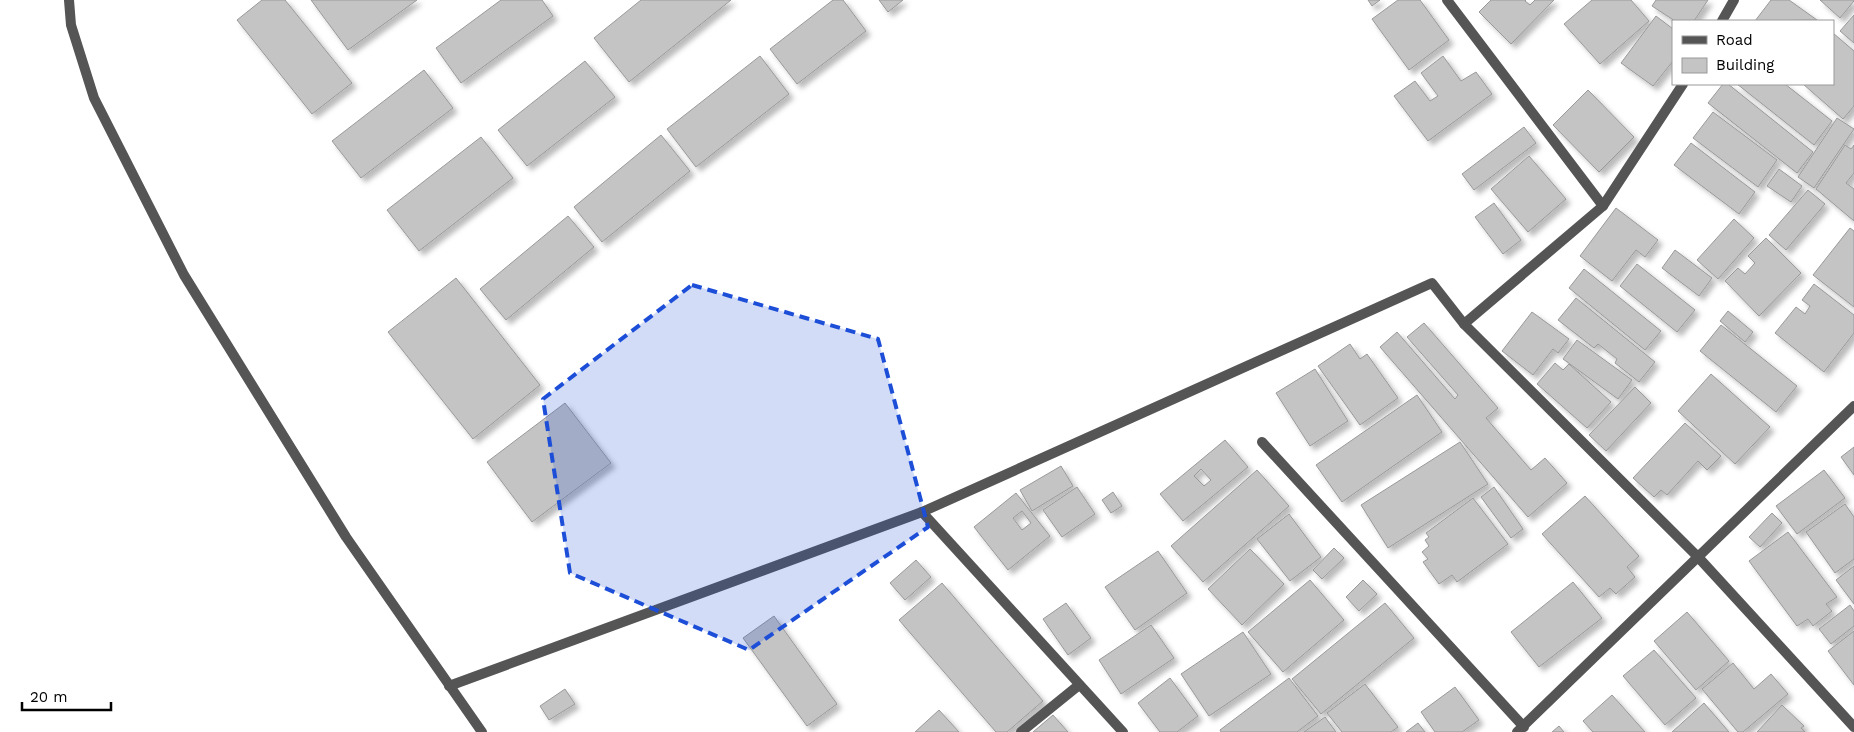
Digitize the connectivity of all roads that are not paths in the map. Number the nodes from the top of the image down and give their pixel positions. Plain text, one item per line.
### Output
1 (68, 0) edge
2 (1447, 0) edge
3 (1734, 0) edge
4 (1723, 20) edge
5 (1682, 85) edge
6 (1603, 206) junction
7 (1464, 324) junction
8 (1854, 406) edge
9 (1262, 442) dead end
10 (922, 512) junction
11 (1698, 557) junction
12 (1079, 684) junction
13 (449, 686) junction
14 (1854, 727) edge
15 (1521, 729) edge
16 (482, 732) edge
17 (1021, 732) edge
18 (1123, 732) edge

1 - 13 street
2 - 6 street
3 - 4 street
5 - 6 street
6 - 7 street
7 - 10 street
7 - 11 street
8 - 11 street
9 - 15 street
10 - 12 street
10 - 13 street
11 - 14 street
11 - 15 street
12 - 17 street
12 - 18 street
13 - 16 street

